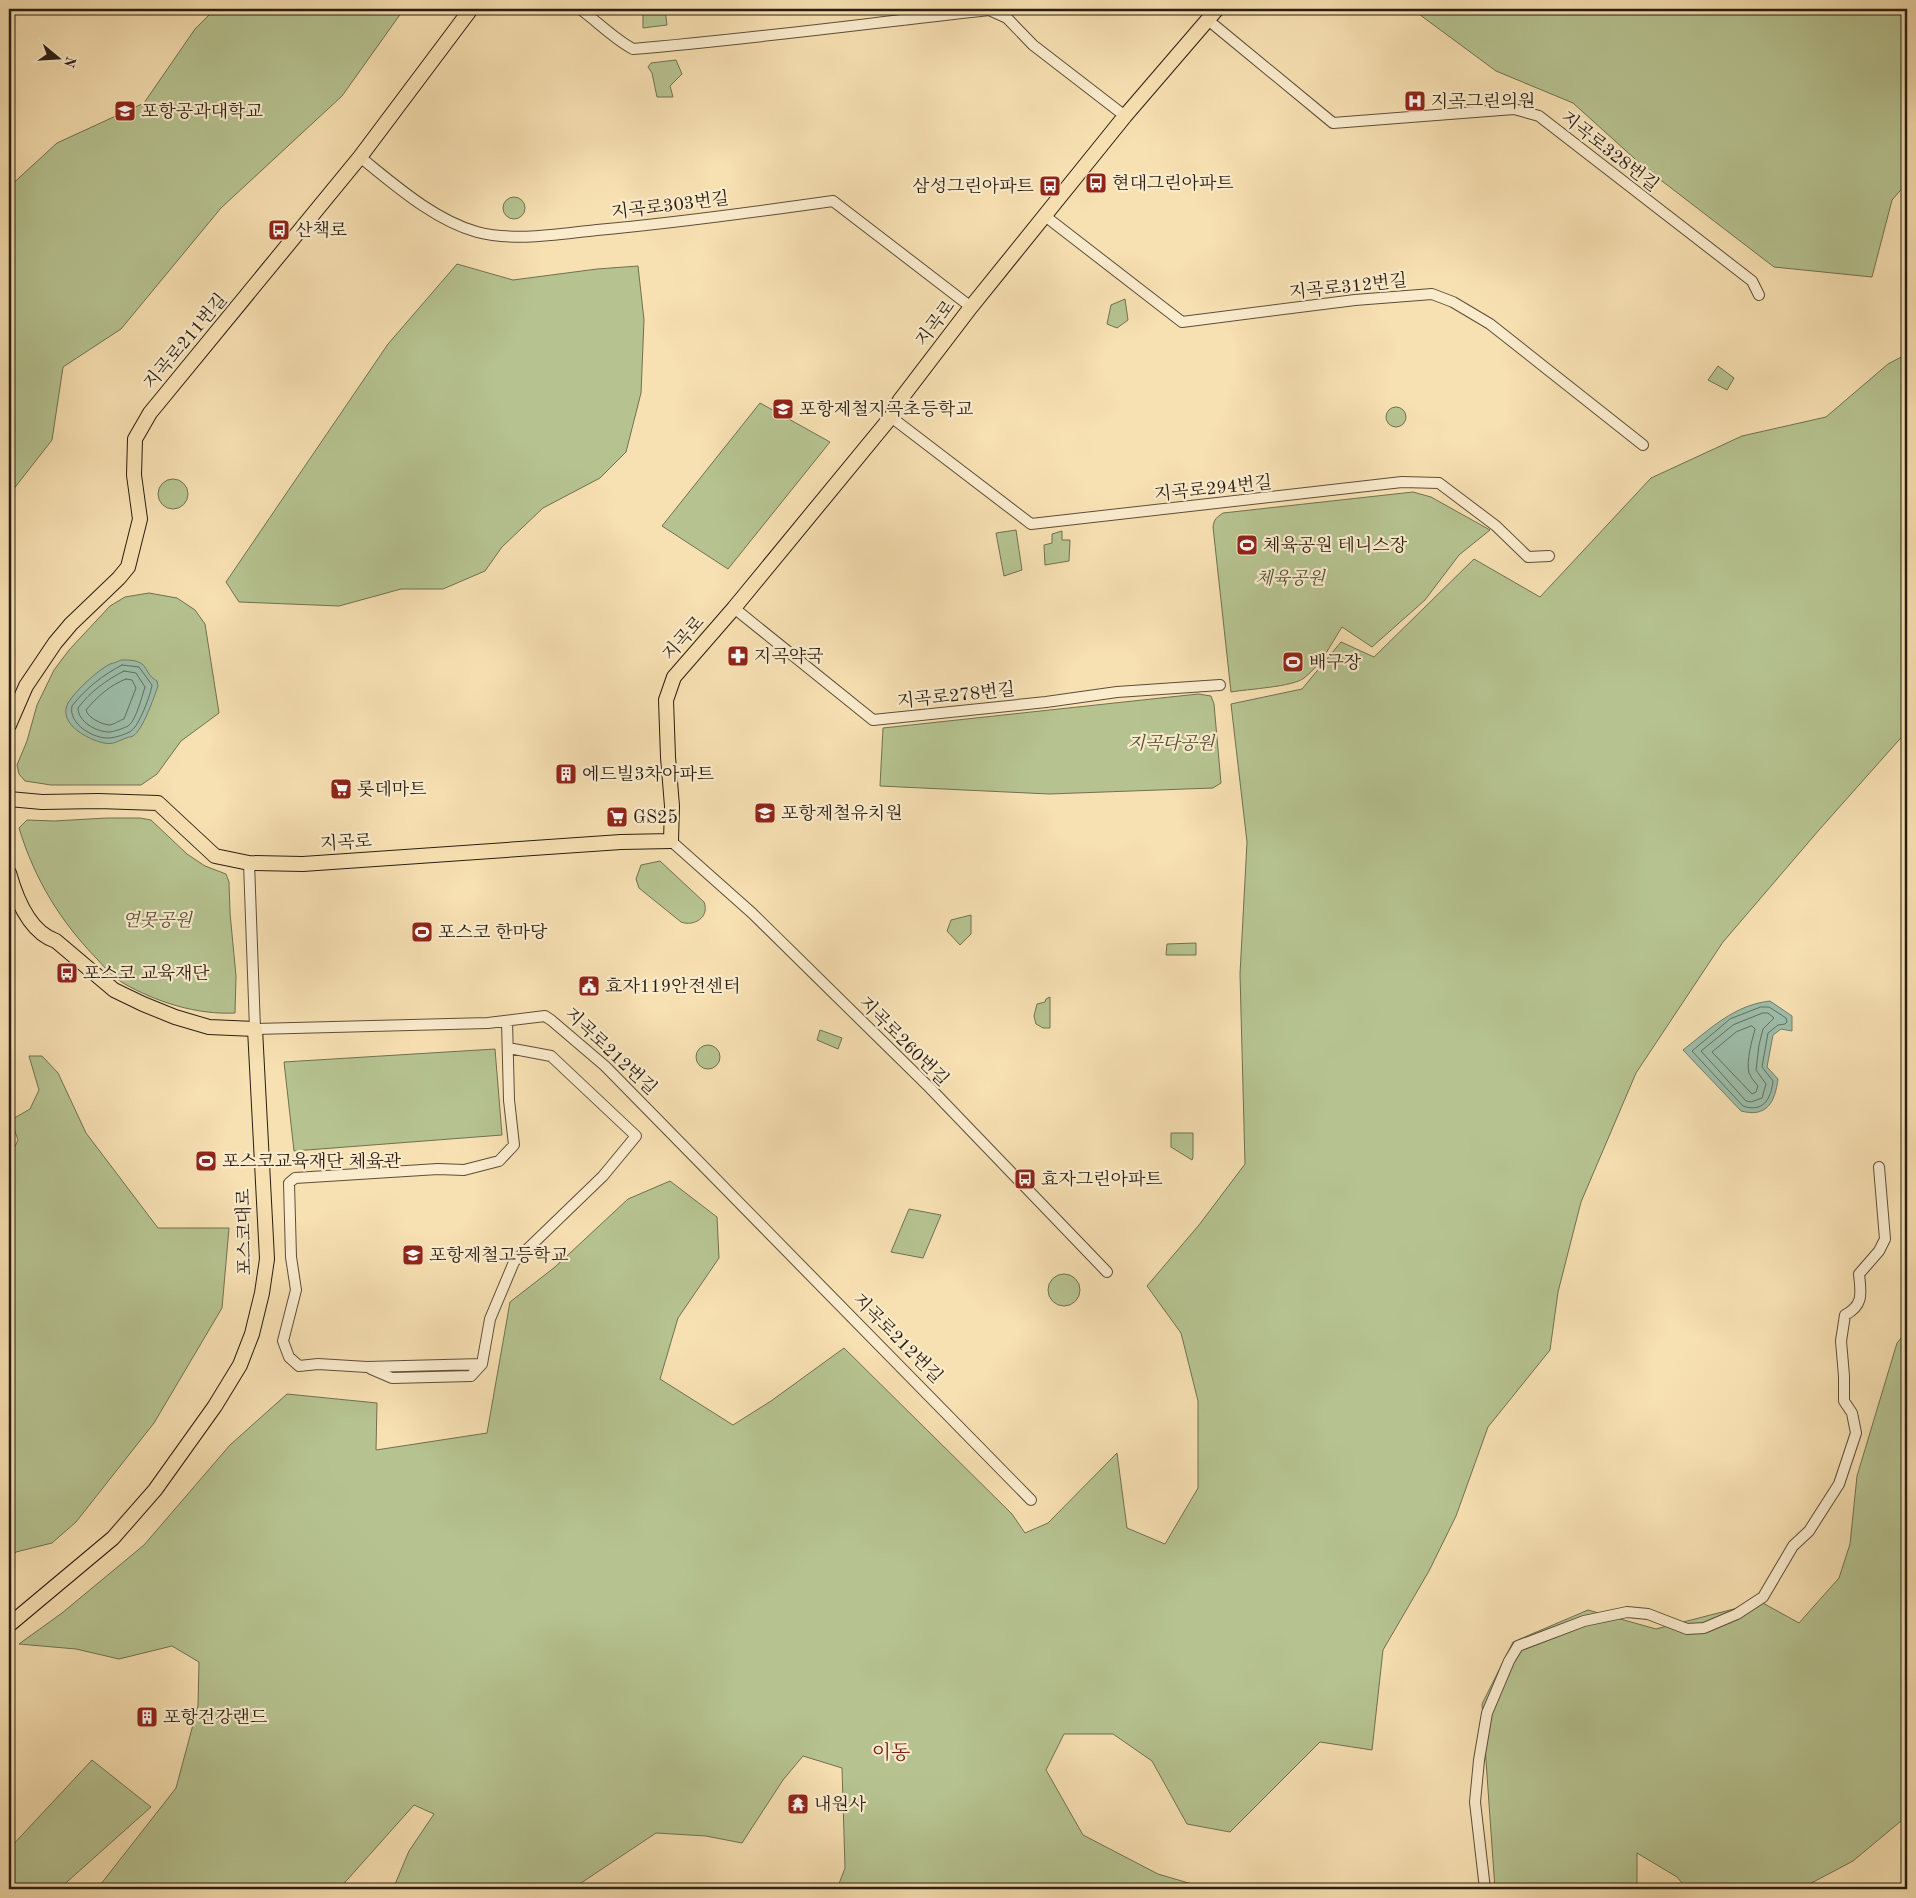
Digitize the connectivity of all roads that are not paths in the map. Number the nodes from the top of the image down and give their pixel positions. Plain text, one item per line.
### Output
1 (471, 9) edge
2 (580, 9) edge
3 (1212, 14) edge
4 (1125, 116) junction
5 (360, 157) junction
6 (1045, 216) junction
7 (1759, 295) dead end
8 (971, 306) junction
9 (891, 417) junction
10 (1643, 446) dead end
11 (1549, 556) dead end
12 (734, 608) junction
13 (1220, 685) dead end
14 (9, 725) edge
15 (9, 799) edge
16 (670, 841) junction
17 (249, 863) junction
18 (9, 872) edge
19 (507, 1021) junction
20 (255, 1029) junction
21 (508, 1048) junction
22 (1880, 1167) dead end
23 (1107, 1272) dead end
24 (1031, 1500) dead end
25 (9, 1626) edge
26 (1485, 1889) edge

1 - 5 main road, 지곡로211번길
2 - 4 street
3 - 4 main road, 지곡로
3 - 7 street, 지곡로328번길
4 - 6 main road, 지곡로
5 - 8 street, 지곡로303번길
5 - 14 main road, 지곡로211번길
6 - 8 main road, 지곡로
6 - 10 street, 지곡로312번길
8 - 9 main road, 지곡로
9 - 11 street, 지곡로294번길
9 - 12 main road, 지곡로
12 - 13 street, 지곡로278번길
12 - 16 main road, 지곡로
15 - 17 main road, 지곡로
16 - 17 main road, 지곡로
16 - 23 street, 지곡로260번길
17 - 20 street, 포스코대로
18 - 20 main road, 지곡로212번길
19 - 20 street, 지곡로212번길
19 - 21 street
19 - 24 street, 지곡로212번길
20 - 25 main road, 포스코대로
21 - 21 street
22 - 26 street

